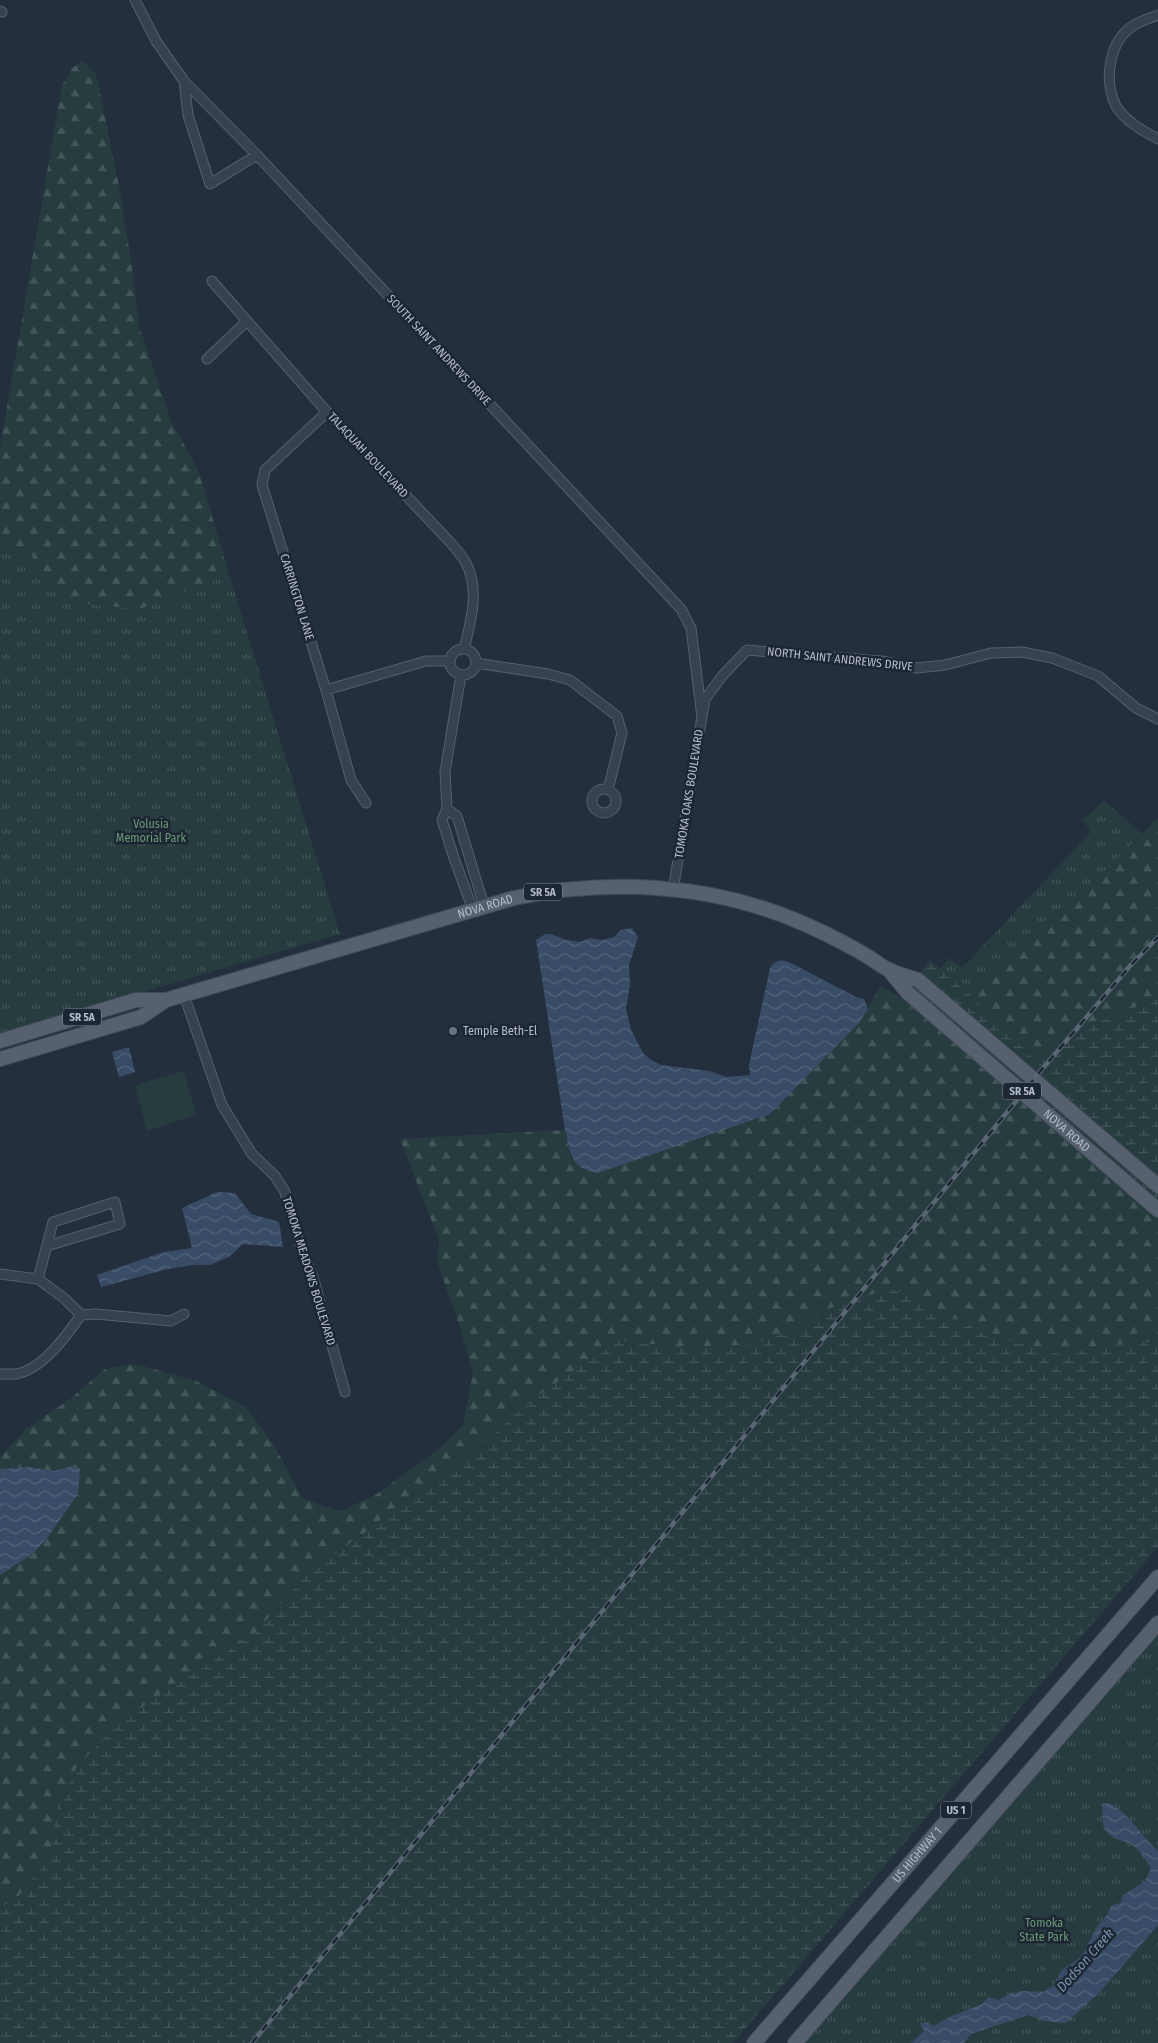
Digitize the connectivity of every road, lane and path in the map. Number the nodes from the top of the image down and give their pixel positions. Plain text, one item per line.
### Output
1 (135, 0) edge
2 (1158, 15) edge
3 (184, 81) junction
4 (1158, 139) edge
5 (257, 155) junction
6 (212, 281) dead end
7 (247, 321) junction
8 (207, 359) dead end
9 (327, 412) junction
10 (464, 649) junction
11 (449, 661) junction
12 (476, 663) junction
13 (461, 675) junction
14 (326, 690) junction
15 (705, 699) joint
16 (702, 717) junction
17 (1158, 719) edge
18 (608, 790) dead end
19 (366, 803) dead end
20 (447, 809) junction
21 (469, 854) junction
22 (454, 858) junction
23 (673, 890) junction
24 (479, 908) junction
25 (888, 970) junction
26 (184, 995) junction
27 (166, 1000) junction
28 (0, 1041) edge
29 (0, 1059) edge
30 (1158, 1186) edge
31 (1158, 1210) edge
32 (47, 1246) junction
33 (0, 1274) edge
34 (38, 1279) junction
35 (184, 1314) dead end
36 (81, 1315) junction
37 (0, 1374) edge
38 (345, 1392) dead end
39 (1158, 1577) edge
40 (1158, 1622) edge
41 (754, 2043) edge
42 (796, 2043) edge

1 - 3 street, SOUTH SAINT ANDREWS DRIVE
2 - 4 street
3 - 5 street, SOUTH SAINT ANDREWS DRIVE
3 - 5 street
5 - 16 street, SOUTH SAINT ANDREWS DRIVE
6 - 7 street, TALAQUAH BOULEVARD
7 - 8 street
7 - 9 street, TALAQUAH BOULEVARD
9 - 10 street, TALAQUAH BOULEVARD
9 - 14 street, CARRINGTON LANE
10 - 11 street
10 - 12 street
11 - 13 street
11 - 14 street
12 - 13 street
12 - 18 street
13 - 20 street
14 - 19 street, CARRINGTON LANE
15 - 16 street, TOMOKA OAKS BOULEVARD
15 - 17 street, NORTH SAINT ANDREWS DRIVE
16 - 23 street, TOMOKA OAKS BOULEVARD
20 - 21 street
20 - 22 street
21 - 22 street
21 - 24 street
22 - 24 street
23 - 24 main road, NOVA ROAD / SR 5A
23 - 25 main road, NOVA ROAD / SR 5A
24 - 26 main road, NOVA ROAD / SR 5A
25 - 30 main road, NOVA ROAD / SR 5A
25 - 31 main road, NOVA ROAD / SR 5A
26 - 27 main road, NOVA ROAD / SR 5A
26 - 38 street, TOMOKA MEADOWS BOULEVARD
27 - 28 main road, SR 5A
27 - 29 main road, SR 5A
32 - 32 street
32 - 34 street
33 - 34 street
34 - 36 street
35 - 36 street
36 - 37 street
39 - 41 main road, US HIGHWAY 1 / US 1
40 - 42 main road, US 1

